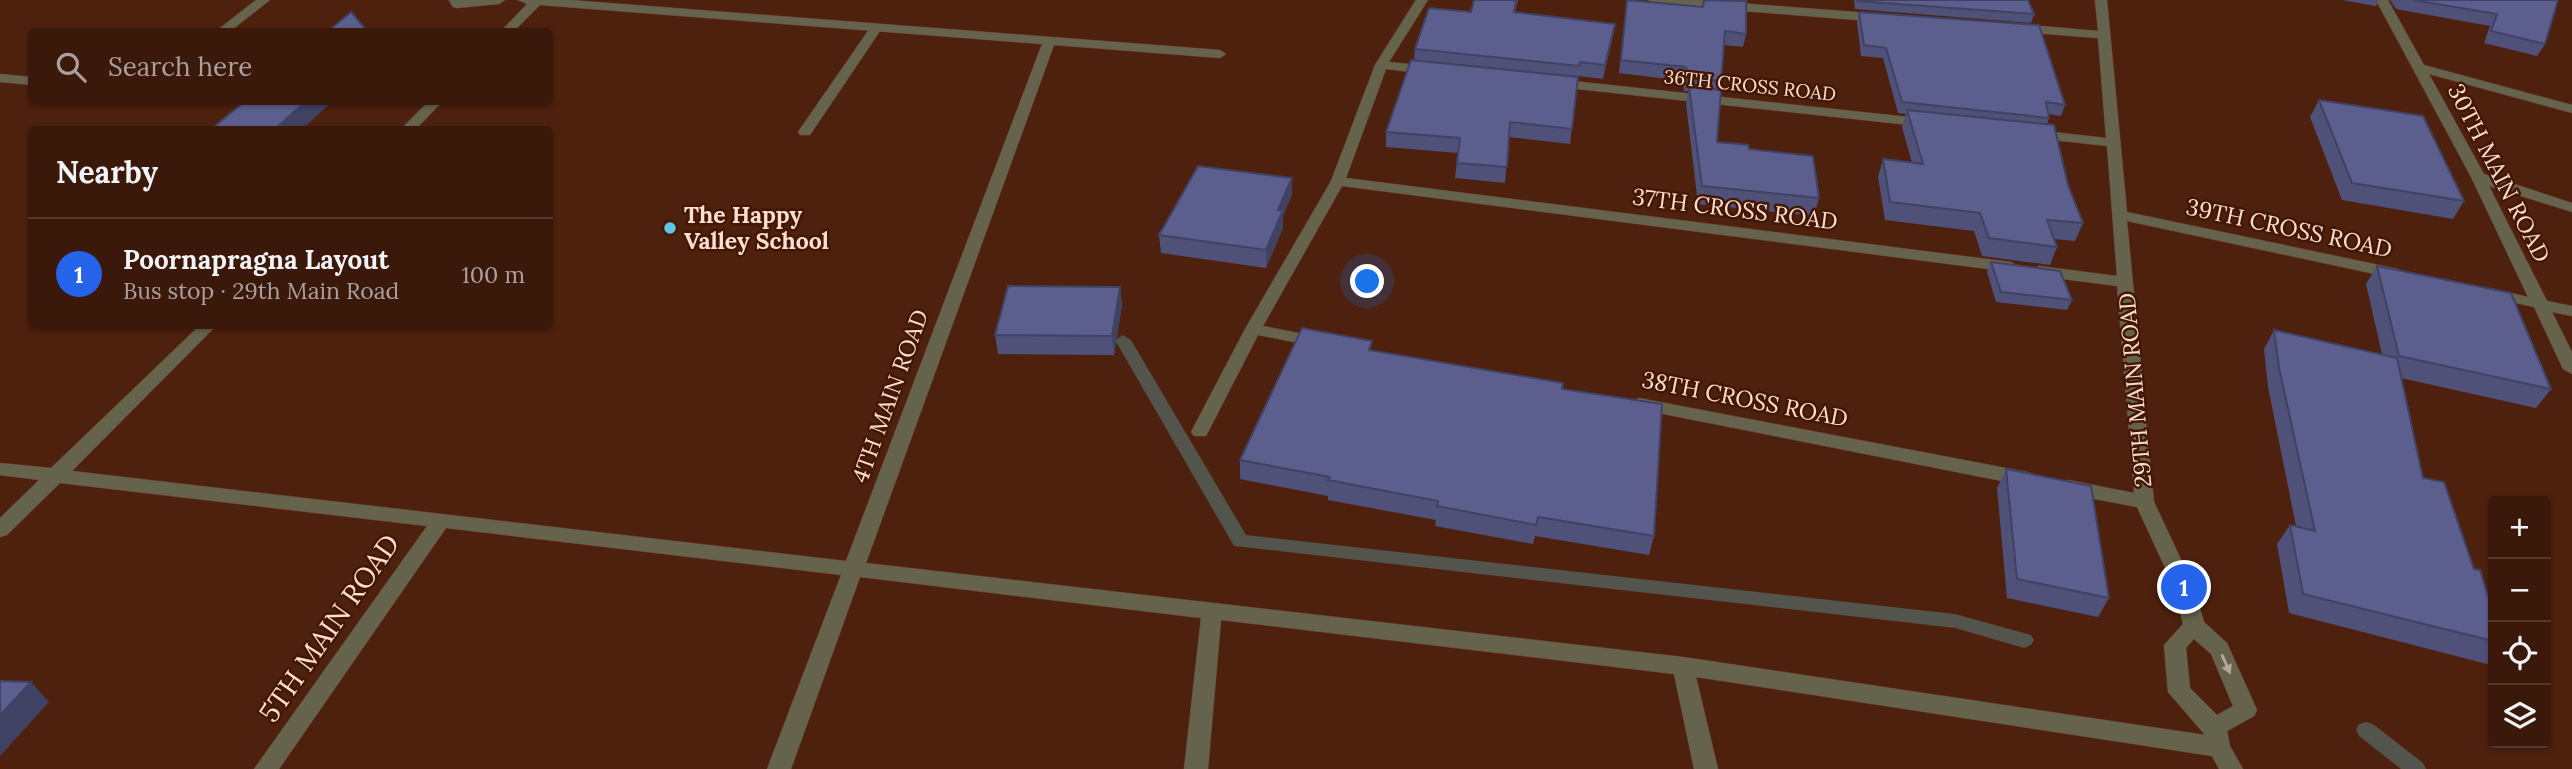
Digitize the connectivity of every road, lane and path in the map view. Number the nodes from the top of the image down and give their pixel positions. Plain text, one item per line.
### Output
1 (264, 0) edge
2 (455, 0) edge
3 (499, 0) edge
4 (524, 0) edge
5 (1422, 0) edge
6 (1654, 0) edge
7 (2101, 0) edge
8 (2382, 0) edge
9 (537, 1) edge
10 (1900, 19) edge
11 (2010, 27) edge
12 (226, 28) edge
13 (510, 28) edge
14 (876, 28) junction
15 (2105, 35) junction
16 (1049, 42) junction
17 (1220, 54) dead end
18 (1381, 65) junction
19 (2417, 66) junction
20 (1450, 72) edge
21 (0, 78) edge
22 (28, 80) edge
23 (1533, 81) edge
24 (432, 105) edge
25 (2572, 108) edge
26 (1935, 124) edge
27 (411, 126) edge
28 (805, 132) dead end
29 (2018, 133) edge
30 (2115, 143) junction
31 (2478, 177) junction
32 (1338, 181) junction
33 (2572, 208) edge
34 (2121, 215) junction
35 (2419, 278) edge
36 (2126, 282) junction
37 (2473, 289) edge
38 (2541, 304) junction
39 (2572, 311) edge
40 (205, 329) edge
41 (1253, 329) junction
42 (1335, 345) edge
43 (2572, 369) edge
44 (1623, 401) edge
45 (1200, 432) dead end
46 (0, 469) edge
47 (56, 475) junction
48 (2144, 502) junction
49 (441, 521) junction
50 (0, 530) edge
51 (854, 569) junction
52 (1212, 609) junction
53 (2194, 626) junction
54 (1683, 666) junction
55 (2217, 737) junction
56 (266, 769) edge
57 (779, 769) edge
58 (1196, 769) edge
59 (1706, 769) edge
60 (2231, 769) edge

1 - 12 street
2 - 3 street
4 - 9 street
5 - 18 street
6 - 10 street
7 - 15 street, 29TH MAIN ROAD
8 - 19 street, 30TH MAIN ROAD
9 - 13 street
9 - 14 street
11 - 15 street
14 - 16 street
14 - 28 street
15 - 30 street, 29TH MAIN ROAD
16 - 17 street
16 - 51 street, 4TH MAIN ROAD
18 - 20 street
18 - 32 street
19 - 25 street
19 - 31 street, 30TH MAIN ROAD
21 - 22 street
23 - 26 street, 36TH CROSS ROAD
24 - 27 street
29 - 30 street
30 - 34 street, 29TH MAIN ROAD
31 - 33 street
31 - 38 street, 30TH MAIN ROAD
32 - 36 street, 37TH CROSS ROAD
32 - 41 street
34 - 35 street, 39TH CROSS ROAD
34 - 36 street, 29TH MAIN ROAD
36 - 48 street, 29TH MAIN ROAD
37 - 38 street
38 - 39 street
38 - 43 street, 30TH MAIN ROAD
40 - 47 street
41 - 42 street
41 - 45 street
44 - 48 street, 38TH CROSS ROAD
46 - 47 street
47 - 49 street
47 - 50 street
48 - 53 street, 29TH MAIN ROAD
49 - 51 street
49 - 56 street, 5TH MAIN ROAD
51 - 52 street
51 - 57 street, 4TH MAIN ROAD
52 - 54 street
52 - 58 street
53 - 55 street
53 -> 55 street
54 - 55 street
54 - 59 street
55 - 60 street

